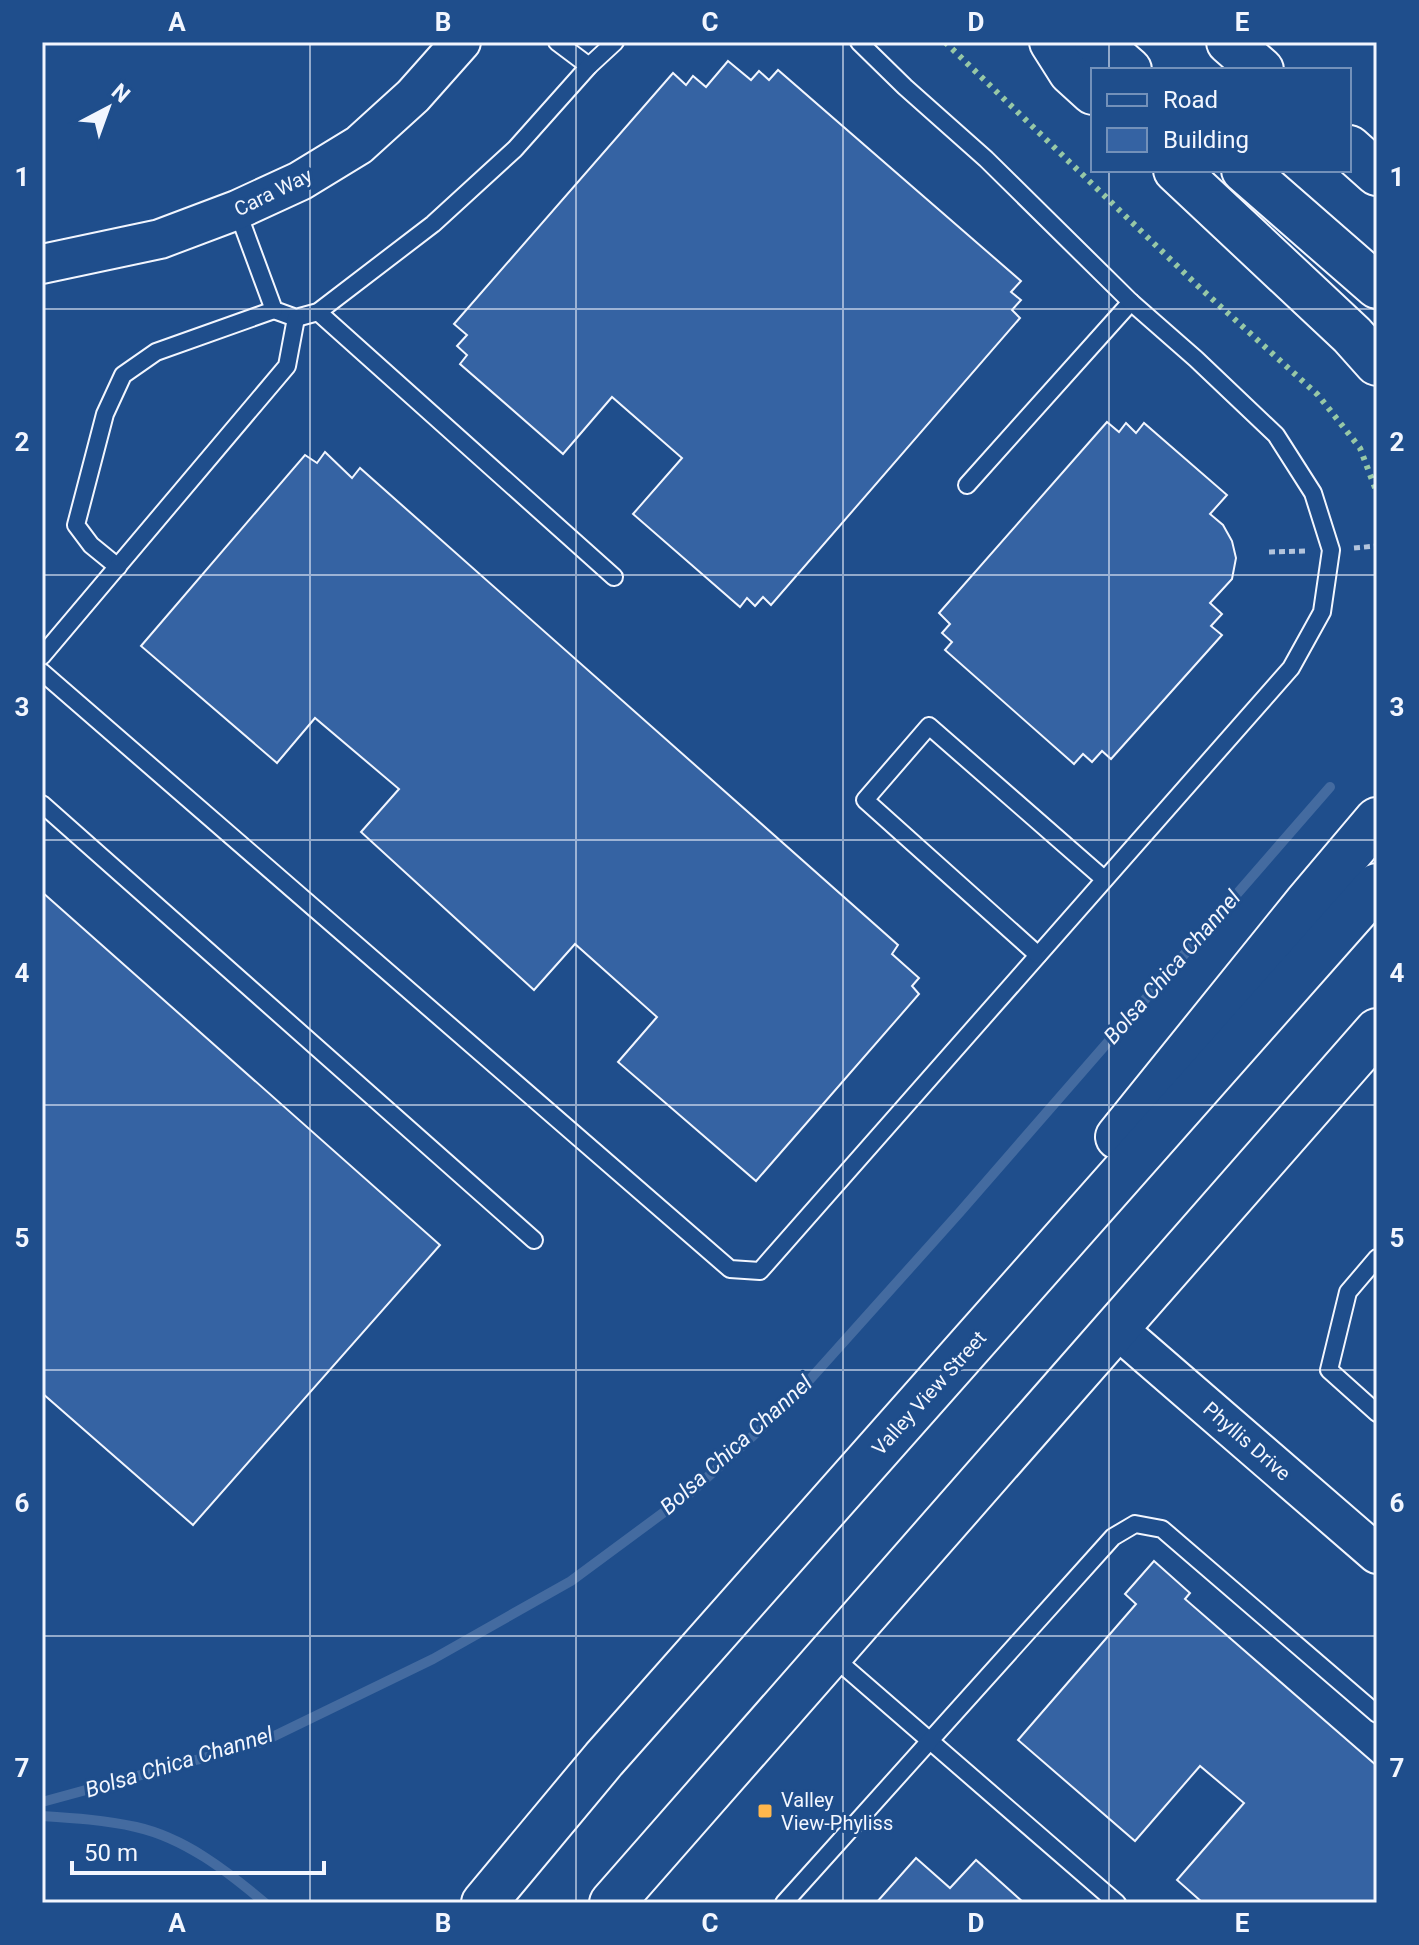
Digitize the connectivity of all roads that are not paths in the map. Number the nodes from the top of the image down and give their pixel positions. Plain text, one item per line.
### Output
1 (461, 42) edge
2 (557, 42) edge
3 (615, 42) edge
4 (859, 42) edge
5 (1052, 42) edge
6 (1097, 42) edge
7 (1229, 42) edge
8 (589, 66) junction
9 (1127, 68) edge
10 (1259, 68) edge
11 (1091, 90) edge
12 (1351, 150) edge
13 (1178, 172) edge
14 (1246, 172) edge
15 (1377, 173) edge
16 (237, 210) junction
17 (42, 264) edge
18 (1377, 286) edge
19 (1131, 302) junction
20 (274, 310) junction
21 (318, 312) junction
22 (296, 318) junction
23 (1377, 363) edge
24 (967, 485) dead end
25 (118, 567) junction
26 (614, 577) dead end
27 (42, 656) edge
28 (42, 672) edge
29 (42, 804) edge
30 (1377, 820) edge
31 (1104, 879) junction
32 (1377, 886) edge
33 (1038, 955) junction
34 (1377, 1031) edge
35 (1070, 1233) junction
36 (534, 1240) dead end
37 (1377, 1258) edge
38 (1116, 1328) junction
39 (1377, 1413) edge
40 (1377, 1554) edge
41 (830, 1654) junction
42 (1377, 1714) edge
43 (929, 1741) junction
44 (484, 1903) edge
45 (612, 1903) edge
46 (784, 1903) edge
47 (1117, 1903) edge

1 - 16 street, Cara Way
2 - 8 lane
3 - 8 lane
4 - 19 lane
5 - 11 main road
6 - 9 main road
7 - 10 main road
8 - 21 lane
12 - 15 main road
13 - 23 main road
14 - 18 main road
16 - 17 street, Cara Way
16 - 20 lane
19 - 24 lane
19 - 31 lane
20 - 22 lane
20 - 25 lane
21 - 22 lane
21 - 26 lane
22 - 25 lane
25 - 27 lane
28 - 33 lane
29 - 36 lane
30 - 35 main road
31 - 33 lane
31 - 33 lane
32 - 35 main road, Valley View Street
34 - 38 main road
35 - 44 main road, Valley View Street
37 - 39 lane
38 - 40 street, Phyllis Drive
38 - 41 main road
41 - 43 lane
41 - 45 main road
42 - 43 lane
43 - 46 lane
43 - 47 lane

